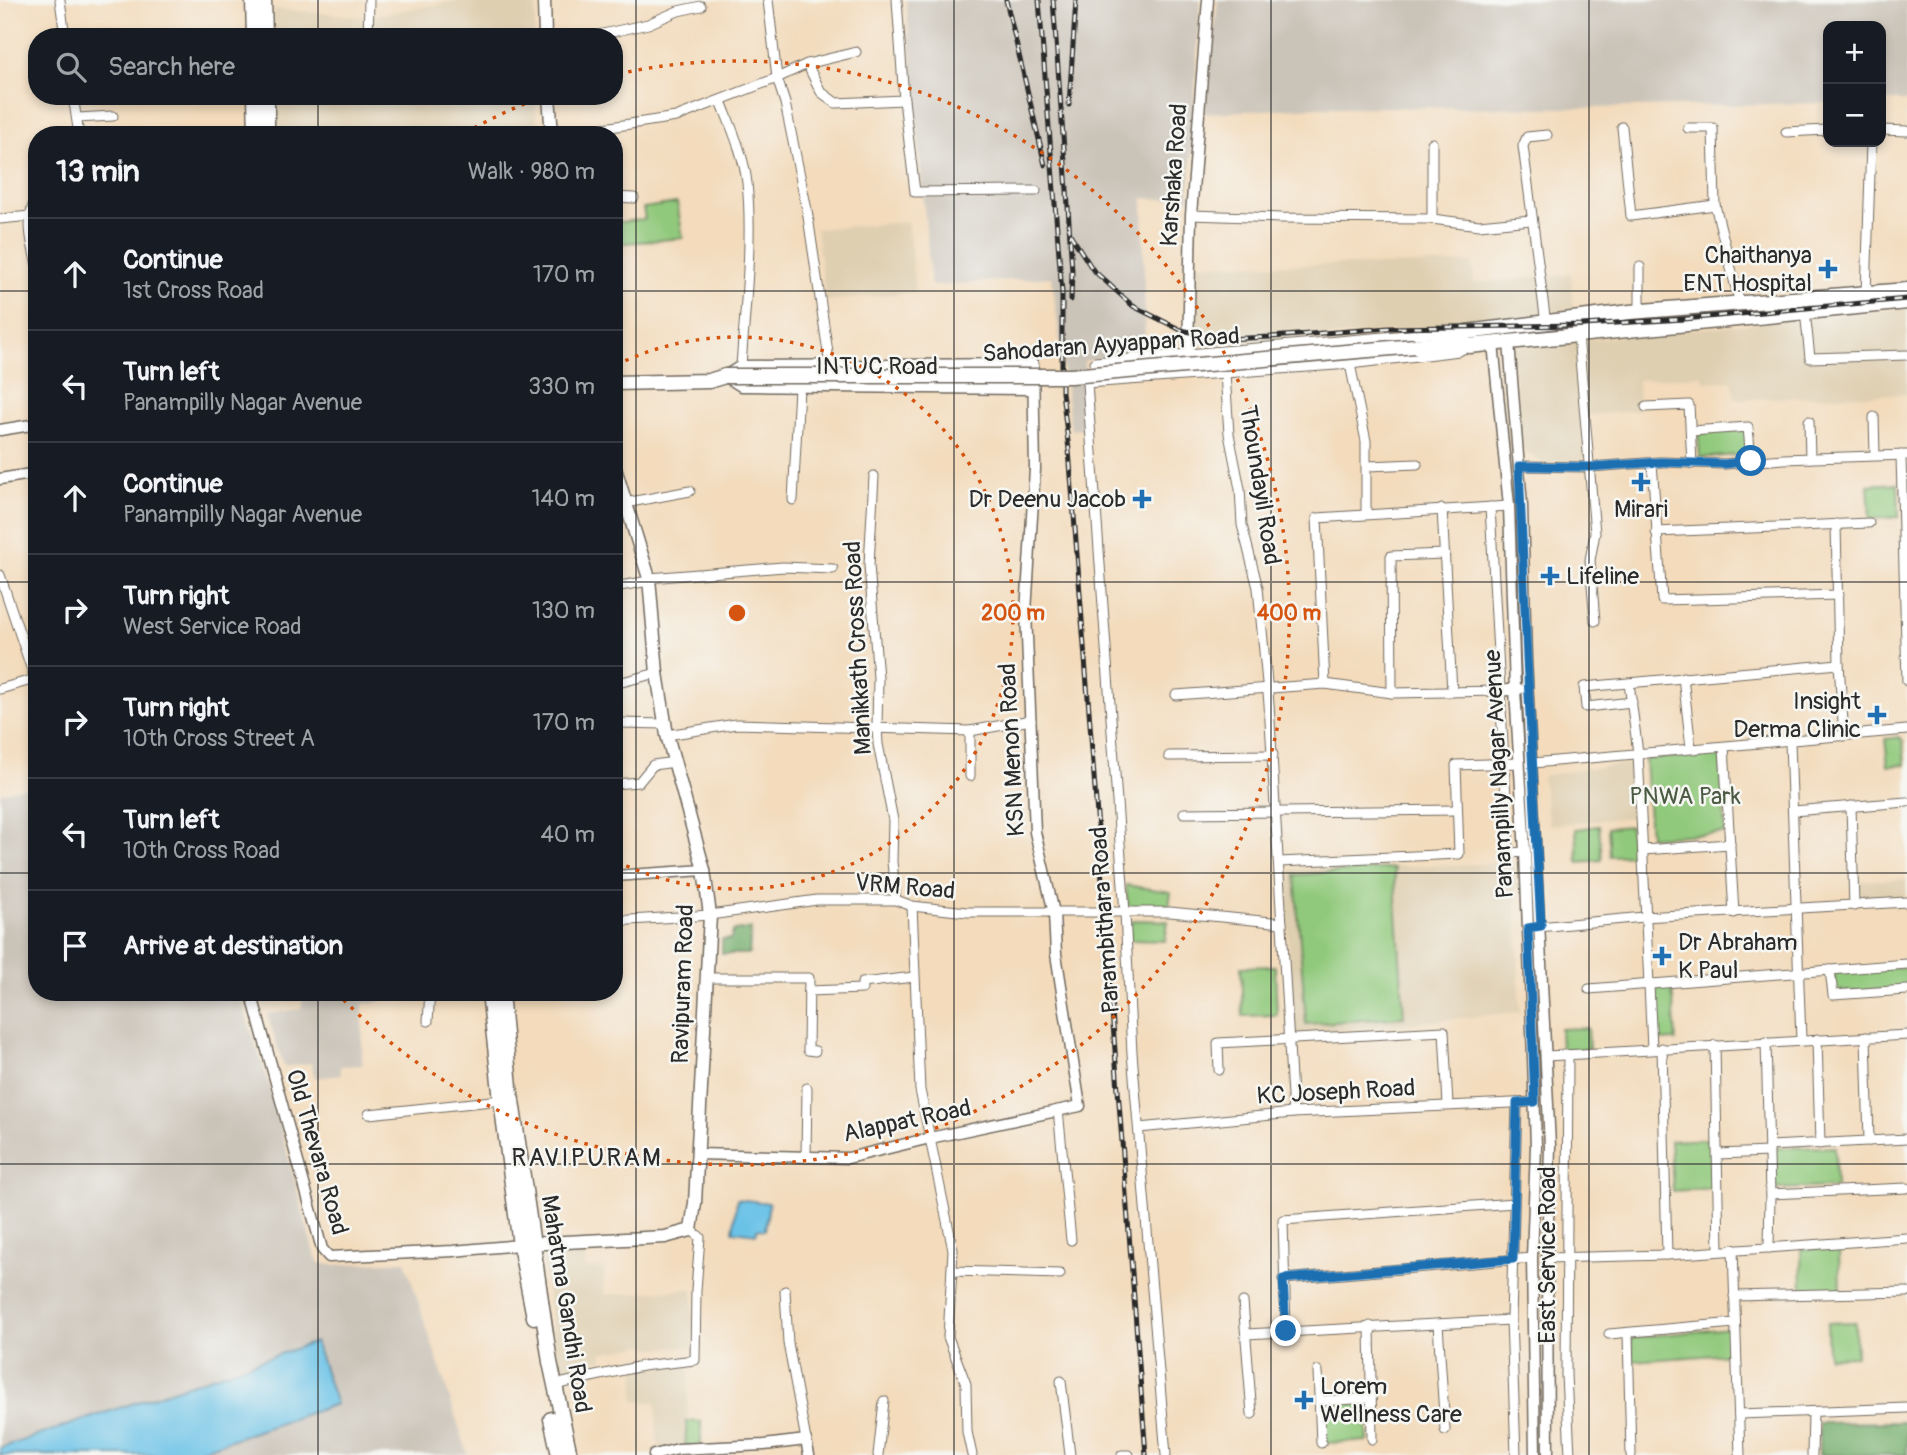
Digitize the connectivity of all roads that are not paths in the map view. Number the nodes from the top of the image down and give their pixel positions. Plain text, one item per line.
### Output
1 (60, 0) edge
2 (253, 0) edge
3 (264, 0) edge
4 (369, 0) edge
5 (544, 0) edge
6 (768, 0) edge
7 (898, 0) edge
8 (1208, 0) edge
9 (701, 6) dead end
10 (64, 28) edge
11 (254, 28) edge
12 (265, 28) edge
13 (368, 28) edge
14 (545, 28) edge
15 (623, 30) edge
16 (856, 52) dead end
17 (807, 64) junction
18 (777, 78) junction
19 (904, 100) junction
20 (721, 101) junction
21 (75, 105) edge
22 (255, 105) edge
23 (267, 105) edge
24 (550, 105) edge
25 (113, 116) dead end
26 (77, 118) junction
27 (78, 126) edge
28 (256, 126) edge
29 (267, 126) edge
30 (551, 126) edge
31 (617, 126) edge
32 (1622, 127) dead end
33 (1688, 128) dead end
34 (1823, 130) edge
35 (1886, 130) edge
36 (1907, 131) edge
37 (1786, 132) dead end
38 (1546, 135) dead end
39 (1432, 143) dead end
40 (1871, 147) edge
41 (1036, 191) dead end
42 (623, 197) edge
43 (634, 198) dead end
44 (1715, 205) junction
45 (1191, 215) junction
46 (28, 216) edge
47 (0, 219) edge
48 (1432, 219) junction
49 (1531, 220) junction
50 (1640, 267) dead end
51 (1907, 290) edge
52 (1866, 295) junction
53 (1907, 302) edge
54 (1740, 303) junction
55 (1805, 311) junction
56 (1635, 312) junction
57 (1546, 324) junction
58 (1633, 330) junction
59 (1509, 335) junction
60 (1578, 335) junction
61 (1464, 340) junction
62 (1493, 343) junction
63 (1188, 354) junction
64 (1907, 355) edge
65 (1350, 364) junction
66 (741, 366) junction
67 (830, 366) junction
68 (623, 373) edge
69 (1225, 373) junction
70 (725, 376) junction
71 (1098, 382) junction
72 (623, 383) edge
73 (799, 387) junction
74 (1032, 389) junction
75 (1646, 407) dead end
76 (1874, 417) dead end
77 (1809, 421) dead end
78 (28, 425) edge
79 (0, 430) edge
80 (1691, 431) junction
81 (1875, 455) junction
82 (1904, 455) edge
83 (1810, 458) junction
84 (1751, 461) junction
85 (1652, 463) junction
86 (1417, 464) dead end
87 (1692, 464) junction
88 (1367, 466) junction
89 (1506, 466) junction
90 (1519, 466) junction
91 (1590, 467) junction
92 (28, 474) edge
93 (874, 476) dead end
94 (0, 479) edge
95 (690, 491) dead end
96 (793, 500) dead end
97 (623, 503) edge
98 (1509, 506) junction
99 (1522, 506) junction
100 (1490, 507) junction
101 (1442, 509) junction
102 (623, 512) edge
103 (1366, 514) junction
104 (1869, 523) dead end
105 (1836, 524) junction
106 (1656, 532) junction
107 (1445, 554) junction
108 (834, 569) dead end
109 (0, 575) edge
110 (649, 579) junction
111 (623, 585) edge
112 (1838, 595) junction
113 (1595, 621) dead end
114 (28, 658) edge
115 (1839, 664) junction
116 (657, 673) junction
117 (1683, 677) junction
118 (28, 681) edge
119 (1907, 681) edge
120 (623, 682) edge
121 (1629, 683) junction
122 (1325, 684) junction
123 (1529, 688) junction
124 (0, 689) edge
125 (1268, 689) junction
126 (1515, 690) junction
127 (1499, 691) junction
128 (1452, 692) junction
129 (1392, 693) junction
130 (1176, 695) dead end
131 (1632, 702) junction
132 (1031, 720) junction
133 (623, 724) edge
134 (877, 727) junction
135 (666, 729) junction
136 (1907, 730) edge
137 (970, 731) junction
138 (1844, 736) junction
139 (1790, 742) junction
140 (1724, 747) junction
141 (1691, 748) junction
142 (1638, 753) junction
143 (1273, 755) junction
144 (1169, 756) dead end
145 (675, 762) junction
146 (1520, 763) junction
147 (1533, 763) junction
148 (1503, 764) junction
149 (970, 776) dead end
150 (623, 783) edge
151 (1907, 802) edge
152 (1851, 806) junction
153 (1457, 810) junction
154 (1793, 811) junction
155 (1275, 812) junction
156 (1184, 813) dead end
157 (1730, 844) junction
158 (1643, 850) junction
159 (1525, 852) junction
160 (1279, 862) junction
161 (704, 870) junction
162 (623, 875) edge
163 (896, 900) junction
164 (1907, 902) edge
165 (912, 906) junction
166 (1854, 906) junction
167 (1795, 908) junction
168 (1054, 912) junction
169 (1125, 913) junction
170 (1734, 913) junction
171 (710, 915) junction
172 (1644, 917) junction
173 (623, 920) edge
174 (1282, 923) junction
175 (1541, 926) junction
176 (1528, 928) junction
177 (1907, 964) edge
178 (1830, 970) junction
179 (1798, 972) junction
180 (914, 977) junction
181 (707, 978) junction
182 (1649, 985) junction
183 (1589, 989) dead end
184 (1907, 990) edge
185 (809, 991) junction
186 (253, 1001) edge
187 (429, 1001) edge
188 (490, 1001) edge
189 (502, 1001) edge
190 (428, 1021) dead end
191 (1907, 1035) edge
192 (1866, 1037) junction
193 (1817, 1039) junction
194 (1801, 1040) junction
195 (1289, 1041) junction
196 (1766, 1042) junction
197 (1715, 1045) junction
198 (1657, 1048) junction
199 (812, 1050) dead end
200 (1568, 1055) junction
201 (1533, 1056) junction
202 (1546, 1056) junction
203 (1219, 1070) dead end
204 (807, 1088) dead end
205 (501, 1100) junction
206 (1535, 1102) junction
207 (1549, 1102) junction
208 (1517, 1103) junction
209 (1448, 1105) junction
210 (1080, 1106) joint
211 (1058, 1110) junction
212 (1293, 1113) junction
213 (369, 1114) dead end
214 (1139, 1128) junction
215 (930, 1138) junction
216 (1907, 1139) edge
217 (1869, 1141) junction
218 (1820, 1144) junction
219 (1769, 1149) junction
220 (698, 1154) junction
221 (1718, 1154) junction
222 (806, 1158) junction
223 (1907, 1188) edge
224 (1770, 1195) junction
225 (1514, 1203) junction
226 (691, 1230) junction
227 (1907, 1238) edge
228 (1071, 1240) dead end
229 (526, 1244) junction
230 (1769, 1248) junction
231 (1733, 1249) junction
232 (1719, 1250) junction
233 (1667, 1255) junction
234 (1566, 1257) junction
235 (1532, 1258) junction
236 (1547, 1258) junction
237 (1513, 1259) junction
238 (952, 1271) junction
239 (1060, 1274) dead end
240 (1283, 1279) junction
241 (785, 1291) dead end
242 (1907, 1292) edge
243 (1734, 1296) junction
244 (1243, 1302) dead end
245 (1511, 1320) junction
246 (1735, 1322) junction
247 (1438, 1324) junction
248 (1370, 1326) junction
249 (1286, 1331) junction
250 (1628, 1333) junction
251 (1246, 1334) junction
252 (1609, 1334) dead end
253 (1318, 1371) dead end
254 (1061, 1381) dead end
255 (554, 1385) junction
256 (1371, 1398) junction
257 (884, 1401) dead end
258 (1320, 1401) junction
259 (1907, 1408) edge
260 (1812, 1413) junction
261 (1252, 1414) dead end
262 (1739, 1414) junction
263 (1445, 1430) dead end
264 (1372, 1438) dead end
265 (806, 1440) junction
266 (1321, 1443) dead end
267 (559, 1455) edge
268 (570, 1455) edge
269 (654, 1455) edge
270 (809, 1455) edge
271 (878, 1455) edge
272 (972, 1455) edge
273 (1070, 1455) edge
274 (1166, 1455) edge
275 (1516, 1455) edge
276 (1535, 1455) edge
277 (1548, 1455) edge
278 (1570, 1455) edge
279 (1631, 1455) edge
280 (1740, 1455) edge
281 (1812, 1455) edge

1 - 10 street
2 - 11 main road
3 - 12 main road
4 - 13 street
5 - 14 main road
6 - 18 street
7 - 19 street
8 - 45 street, Karshaka Road
9 - 15 street
16 - 17 street
17 - 18 street
17 - 19 street
18 - 20 street
18 - 67 street
19 - 41 street
20 - 31 street
20 - 66 street
21 - 26 street
22 - 28 main road
23 - 29 main road
24 - 30 main road
25 - 26 street
26 - 27 street
32 - 44 street
33 - 44 street
34 - 37 street
35 - 36 street
38 - 49 street
39 - 48 street
40 - 52 street
42 - 43 street
44 - 54 street
45 - 48 street
45 - 63 street, Karshaka Road
46 - 47 street
48 - 49 street
49 - 57 street
50 - 56 street
51 - 52 main road, Sahodaran Ayyappan Road
52 - 54 main road, Sahodaran Ayyappan Road
53 - 55 main road, Sahodaran Ayyappan Road
54 - 56 main road, Sahodaran Ayyappan Road
55 - 58 main road, Sahodaran Ayyappan Road
55 - 64 street
56 - 57 main road, Sahodaran Ayyappan Road
56 - 58 main road
57 - 59 main road, Sahodaran Ayyappan Road
58 - 60 main road, Sahodaran Ayyappan Road
59 - 60 main road, Sahodaran Ayyappan Road
59 - 61 main road, Sahodaran Ayyappan Road
59 - 62 main road
59 - 90 street, Panampilly Nagar Avenue
60 - 91 street
61 - 62 main road, Sahodaran Ayyappan Road
61 - 63 street
61 - 65 street
61 - 70 main road, Sahodaran Ayyappan Road, bridge
62 - 89 street, Panampilly Nagar Avenue
63 - 71 street
65 - 69 street
65 - 88 street
66 - 67 street
66 - 70 street
67 - 74 street, KSN Menon Road
68 - 70 main road, Sahodaran Ayyappan Road
69 - 71 street
69 - 125 street, Thoundayil Road
70 - 72 main road, Sahodaran Ayyappan Road
70 - 73 street, INTUC Road
71 - 169 street, Parambithara Road
73 - 74 street, INTUC Road
73 - 96 street
74 - 132 street, KSN Menon Road
75 - 80 street
76 - 81 street
77 - 83 street
78 - 79 street
80 - 84 street
80 - 87 street
81 - 82 street
81 - 83 street
82 - 119 street
83 - 84 street
84 - 87 street
85 - 87 street
85 - 91 street
85 - 106 street
86 - 88 street
88 - 103 street
89 - 90 street
89 - 98 street, Panampilly Nagar Avenue
90 - 91 street
90 - 99 street, Panampilly Nagar Avenue
91 - 113 street
92 - 94 street
93 - 134 street, Manikkath Cross Road
95 - 97 street
98 - 99 street
98 - 100 street
98 - 126 street, Panampilly Nagar Avenue
99 - 123 street, Panampilly Nagar Avenue
100 - 101 street
100 - 127 street
101 - 103 street
101 - 107 street
102 - 110 main road, Ravipuram Road
103 - 122 street
104 - 105 street
105 - 106 street
105 - 112 street
106 - 112 street
107 - 128 street
107 - 129 street
108 - 110 street
109 - 114 street
110 - 111 street
110 - 116 main road, Ravipuram Road
112 - 115 street
115 - 117 street
115 - 138 street
116 - 120 street
116 - 135 main road, Ravipuram Road
117 - 121 street
117 - 141 street
118 - 124 street
121 - 131 street
121 - 131 street
122 - 125 street
122 - 129 street
123 - 126 street
123 - 147 street, Panampilly Nagar Avenue
125 - 130 street
125 - 143 street, Thoundayil Road
126 - 127 street
126 - 146 street, Panampilly Nagar Avenue
127 - 128 street
127 - 148 street
128 - 129 street
131 - 142 street
132 - 137 street
132 - 168 street, KSN Menon Road
133 - 135 street
134 - 135 street
134 - 137 street
134 - 163 street, Manikkath Cross Road
135 - 145 main road, Ravipuram Road
136 - 138 street
137 - 149 street
138 - 139 street
139 - 140 street
139 - 154 street
140 - 141 street
140 - 157 street
141 - 142 street
142 - 147 street
142 - 158 street
143 - 144 street
143 - 155 street, Thoundayil Road
145 - 150 street
145 - 161 main road, Ravipuram Road
146 - 147 street
146 - 148 street
146 - 159 street, Panampilly Nagar Avenue
147 - 175 street, Panampilly Nagar Avenue
148 - 153 street
148 - 159 street
151 - 152 street
152 - 154 street
152 - 166 street
153 - 155 street
153 - 160 street
154 - 167 street
155 - 156 street
155 - 160 street, Thoundayil Road
157 - 158 street
157 - 170 street
158 - 172 street
159 - 176 street, Panampilly Nagar Avenue
160 - 174 street, Thoundayil Road
161 - 162 street
161 - 171 main road, Ravipuram Road
163 - 165 street, VRM Road
163 - 171 street, VRM Road
164 - 166 street
165 - 168 street, VRM Road
165 - 180 street
166 - 167 street
167 - 170 street
167 - 179 street
168 - 169 street, VRM Road
168 - 210 street, KSN Menon Road
169 - 174 street, VRM Road
169 - 214 street, Parambithara Road
170 - 172 street
171 - 173 street, VRM Road
171 - 181 main road, Ravipuram Road
172 - 175 street
172 - 182 street
174 - 195 street, Thoundayil Road
175 - 176 street
175 - 202 street, Panampilly Nagar Avenue
176 - 201 street, Panampilly Nagar Avenue
177 - 178 street
178 - 179 street
178 - 184 street
179 - 182 street
179 - 194 street
180 - 185 street
180 - 215 street
181 - 185 street
181 - 220 main road, Ravipuram Road
182 - 183 street
182 - 198 street
185 - 199 street
186 - 229 street, Old Thevara Road
187 - 190 street
188 - 205 main road, Mahatma Gandhi Road
189 - 229 main road, Mahatma Gandhi Road
191 - 192 street
192 - 193 street
192 - 217 street
193 - 194 street
193 - 218 street
194 - 196 street
195 - 203 street
195 - 209 street
195 - 212 street, Thoundayil Road
196 - 197 street
196 - 219 street
197 - 198 street
197 - 221 street
198 - 200 street
198 - 233 street
200 - 202 street
200 - 234 street, East Service Road
201 - 202 street
201 - 206 street, Panampilly Nagar Avenue
202 - 207 street, Panampilly Nagar Avenue
204 - 222 street
205 - 213 street
205 - 229 main road, Mahatma Gandhi Road
206 - 207 street
206 - 208 street, KC Joseph Road
206 - 235 street, Panampilly Nagar Avenue
207 - 236 street, Panampilly Nagar Avenue
208 - 209 street, KC Joseph Road
208 - 225 street
209 - 212 street, KC Joseph Road
210 - 211 street, Alappat Road
211 - 215 street, Alappat Road
211 - 228 street
212 - 214 street, KC Joseph Road
214 - 274 street, Parambithara Road
215 - 222 street, Alappat Road
215 - 238 street
216 - 217 street
217 - 218 street
218 - 219 street
219 - 221 street
219 - 224 street
220 - 222 street, Alappat Road
220 - 226 main road, Ravipuram Road
221 - 232 street
223 - 224 street
224 - 230 street
225 - 237 street
225 - 240 street
226 - 229 main road
226 - 255 street
227 - 230 street
229 - 255 main road, Mahatma Gandhi Road
229 - 267 main road, Mahatma Gandhi Road
230 - 231 street
231 - 232 street
231 - 243 street
232 - 233 street
233 - 234 street
234 - 236 street
234 - 278 street, East Service Road
235 - 236 street
235 - 237 street
235 - 276 street, Panampilly Nagar Avenue
236 - 277 street, Panampilly Nagar Avenue
237 - 240 street
237 - 245 street
238 - 239 street
238 - 272 street
240 - 249 street
241 - 265 street
242 - 243 street
243 - 246 street
244 - 251 street
245 - 247 street
245 - 275 street
246 - 250 street
246 - 262 street
247 - 248 street
247 - 263 street
248 - 249 street
248 - 256 street
249 - 251 street
250 - 252 street
250 - 279 street
251 - 261 street
253 - 258 street
254 - 273 street
255 - 268 main road, Mahatma Gandhi Road
256 - 258 street
256 - 264 street
257 - 271 street
258 - 266 street
259 - 260 street
260 - 262 street
260 - 281 street
262 - 280 street
265 - 269 street
265 - 270 street

